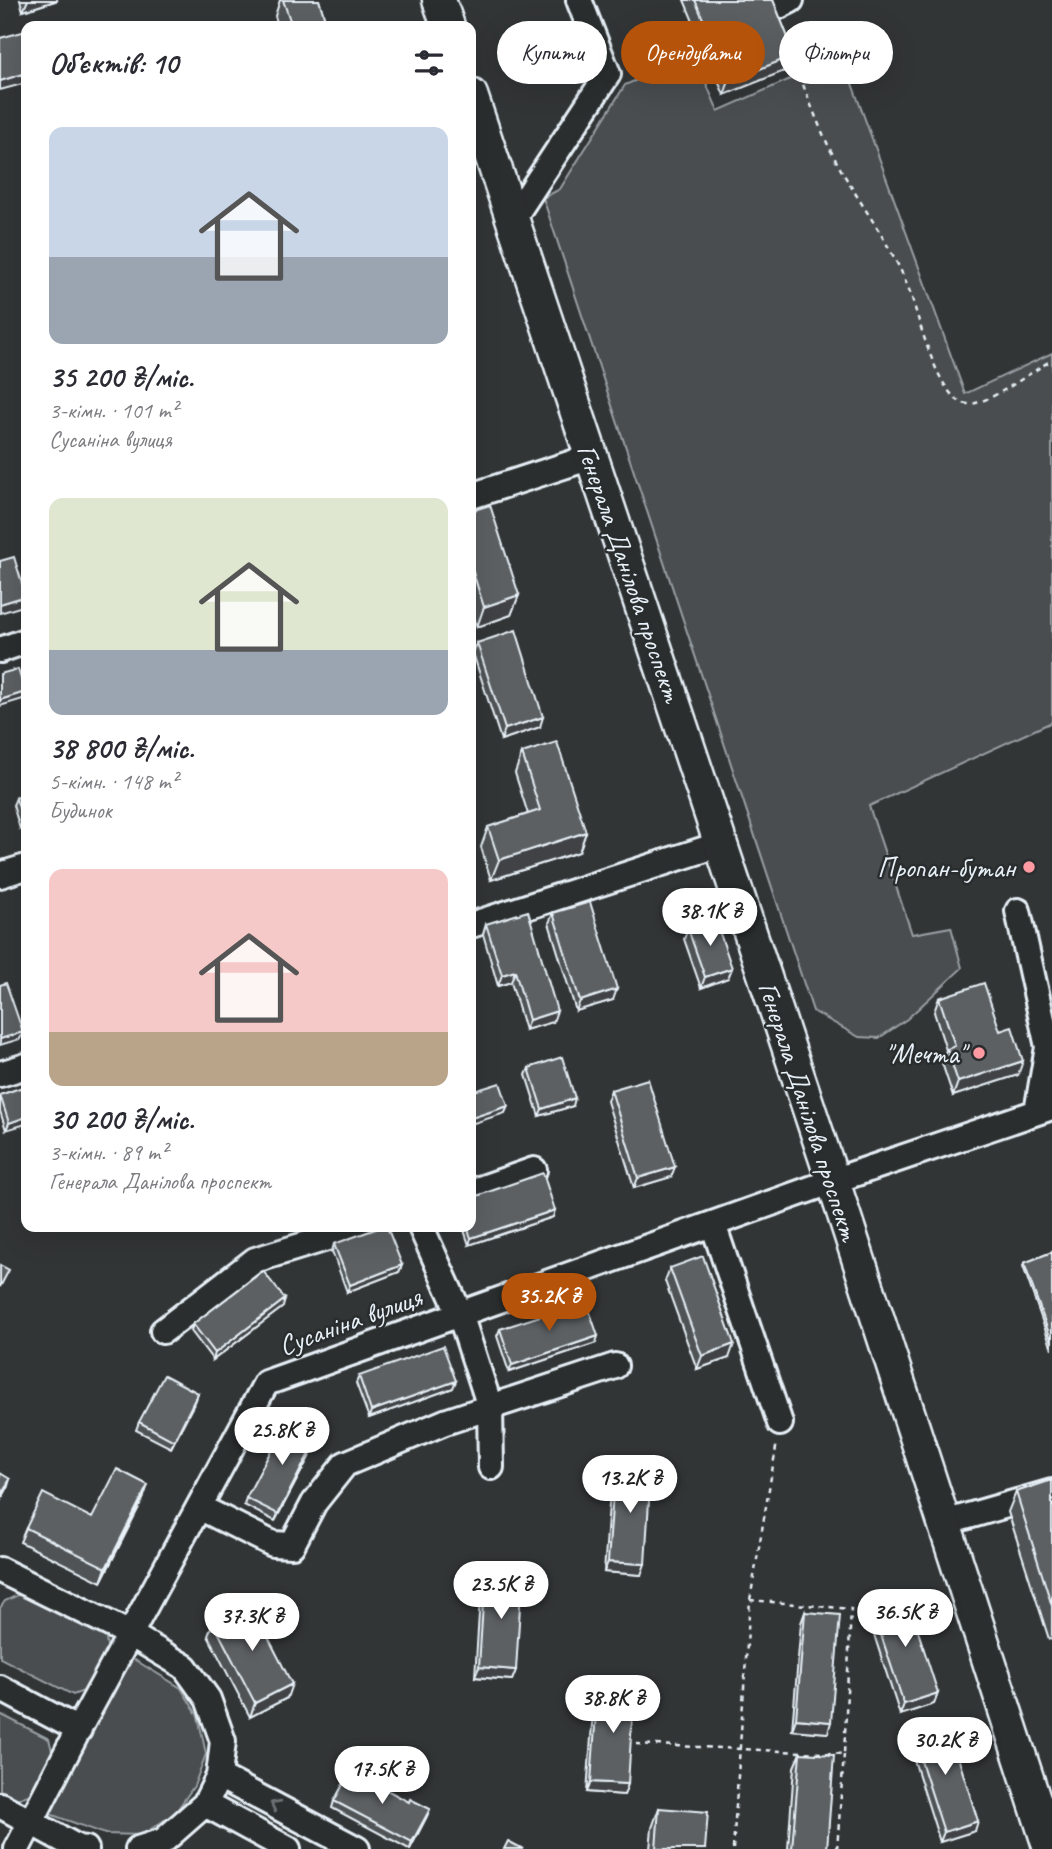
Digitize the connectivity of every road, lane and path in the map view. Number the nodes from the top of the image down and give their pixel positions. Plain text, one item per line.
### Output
1 (439, 0) edge
2 (579, 0) edge
3 (769, 0) edge
4 (791, 0) edge
5 (446, 21) edge
6 (803, 84) edge
7 (476, 110) edge
8 (512, 219) junction
9 (1052, 360) edge
10 (591, 457) junction
11 (476, 487) edge
12 (21, 643) edge
13 (0, 650) edge
14 (721, 844) junction
15 (21, 869) edge
16 (0, 875) edge
17 (1018, 911) dead end
18 (476, 923) edge
19 (21, 1068) edge
20 (0, 1074) edge
21 (1045, 1109) edge
22 (534, 1171) dead end
23 (833, 1181) junction
24 (476, 1190) edge
25 (713, 1223) junction
26 (347, 1232) edge
27 (423, 1232) edge
28 (460, 1314) junction
29 (163, 1331) dead end
30 (615, 1366) dead end
31 (490, 1407) junction
32 (780, 1423) joint
33 (491, 1466) dead end
34 (1052, 1492) edge
35 (199, 1507) junction
36 (944, 1523) junction
37 (0, 1570) edge
38 (750, 1600) junction
39 (130, 1634) junction
40 (0, 1688) edge
41 (79, 1730) junction
42 (636, 1744) dead end
43 (741, 1751) junction
44 (844, 1754) junction
45 (219, 1776) junction
46 (205, 1804) junction
47 (0, 1805) edge
48 (31, 1822) junction
49 (17, 1849) edge
50 (86, 1849) edge
51 (138, 1849) edge
52 (288, 1849) edge
53 (357, 1849) edge
54 (733, 1849) edge
55 (837, 1849) edge
56 (1050, 1849) edge

1 - 5 main road
2 - 8 street
3 - 4 street
6 - 9 path
7 - 8 main road, Генерала Данілова проспект
8 - 10 main road, Генерала Данілова проспект
10 - 11 street
10 - 14 main road, Генерала Данілова проспект
12 - 13 street
14 - 18 street
14 - 23 main road, Генерала Данілова проспект
15 - 16 street
17 - 21 street
19 - 20 street
21 - 23 street, Сусаніна вулиця
22 - 24 street
23 - 25 street, Сусаніна вулиця
23 - 36 main road, Генерала Данілова проспект
25 - 28 street, Сусаніна вулиця
25 - 32 street
26 - 29 street
27 - 28 street
28 - 31 street
28 - 35 street, Сусаніна вулиця
30 - 31 street
31 - 33 street
31 - 35 street
32 - 38 path
34 - 36 street
35 - 39 street, Сусаніна вулиця
36 - 56 main road, Генерала Данілова проспект
37 - 39 street
38 - 43 path
38 - 44 path
39 - 41 street, Сусаніна вулиця
39 - 45 street
40 - 41 street
41 - 48 street, Сусаніна вулиця
42 - 43 path
43 - 44 path
43 - 54 path
44 - 55 path
45 - 46 street
53 -> 45 street
46 - 51 street
46 - 52 street
47 - 48 street
48 - 49 street, Сусаніна вулиця
48 - 50 street

